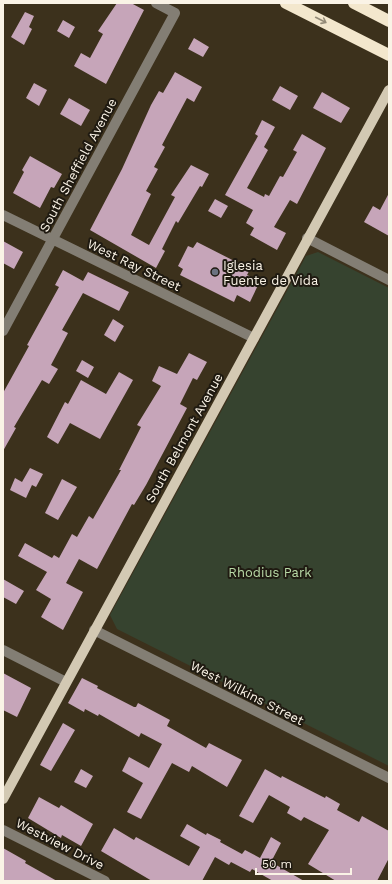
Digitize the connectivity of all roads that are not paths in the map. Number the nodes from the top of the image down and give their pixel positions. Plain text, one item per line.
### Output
1 (156, 3) edge
2 (286, 3) edge
3 (354, 3) edge
4 (387, 20) edge
5 (389, 54) edge
6 (389, 90) edge
7 (3, 215) edge
8 (308, 238) junction
9 (52, 239) junction
10 (389, 280) edge
11 (3, 331) edge
12 (254, 338) junction
13 (94, 630) junction
14 (3, 650) edge
15 (66, 682) junction
16 (389, 778) edge
17 (3, 799) edge
18 (3, 830) edge
19 (105, 881) edge

1 - 9 street, South Sheffield Avenue
2 -> 5 highway
3 - 4 highway
6 - 8 main road, South Belmont Avenue
7 - 9 street, West Ray Street
8 - 10 street
8 - 12 main road, South Belmont Avenue
9 - 11 street, South Sheffield Avenue
9 - 12 street, West Ray Street
12 - 13 main road, South Belmont Avenue
13 - 15 main road, South Belmont Avenue
13 - 16 street, West Wilkins Street
14 - 15 street
15 - 17 main road, South Belmont Avenue
18 - 19 street, Westview Drive

